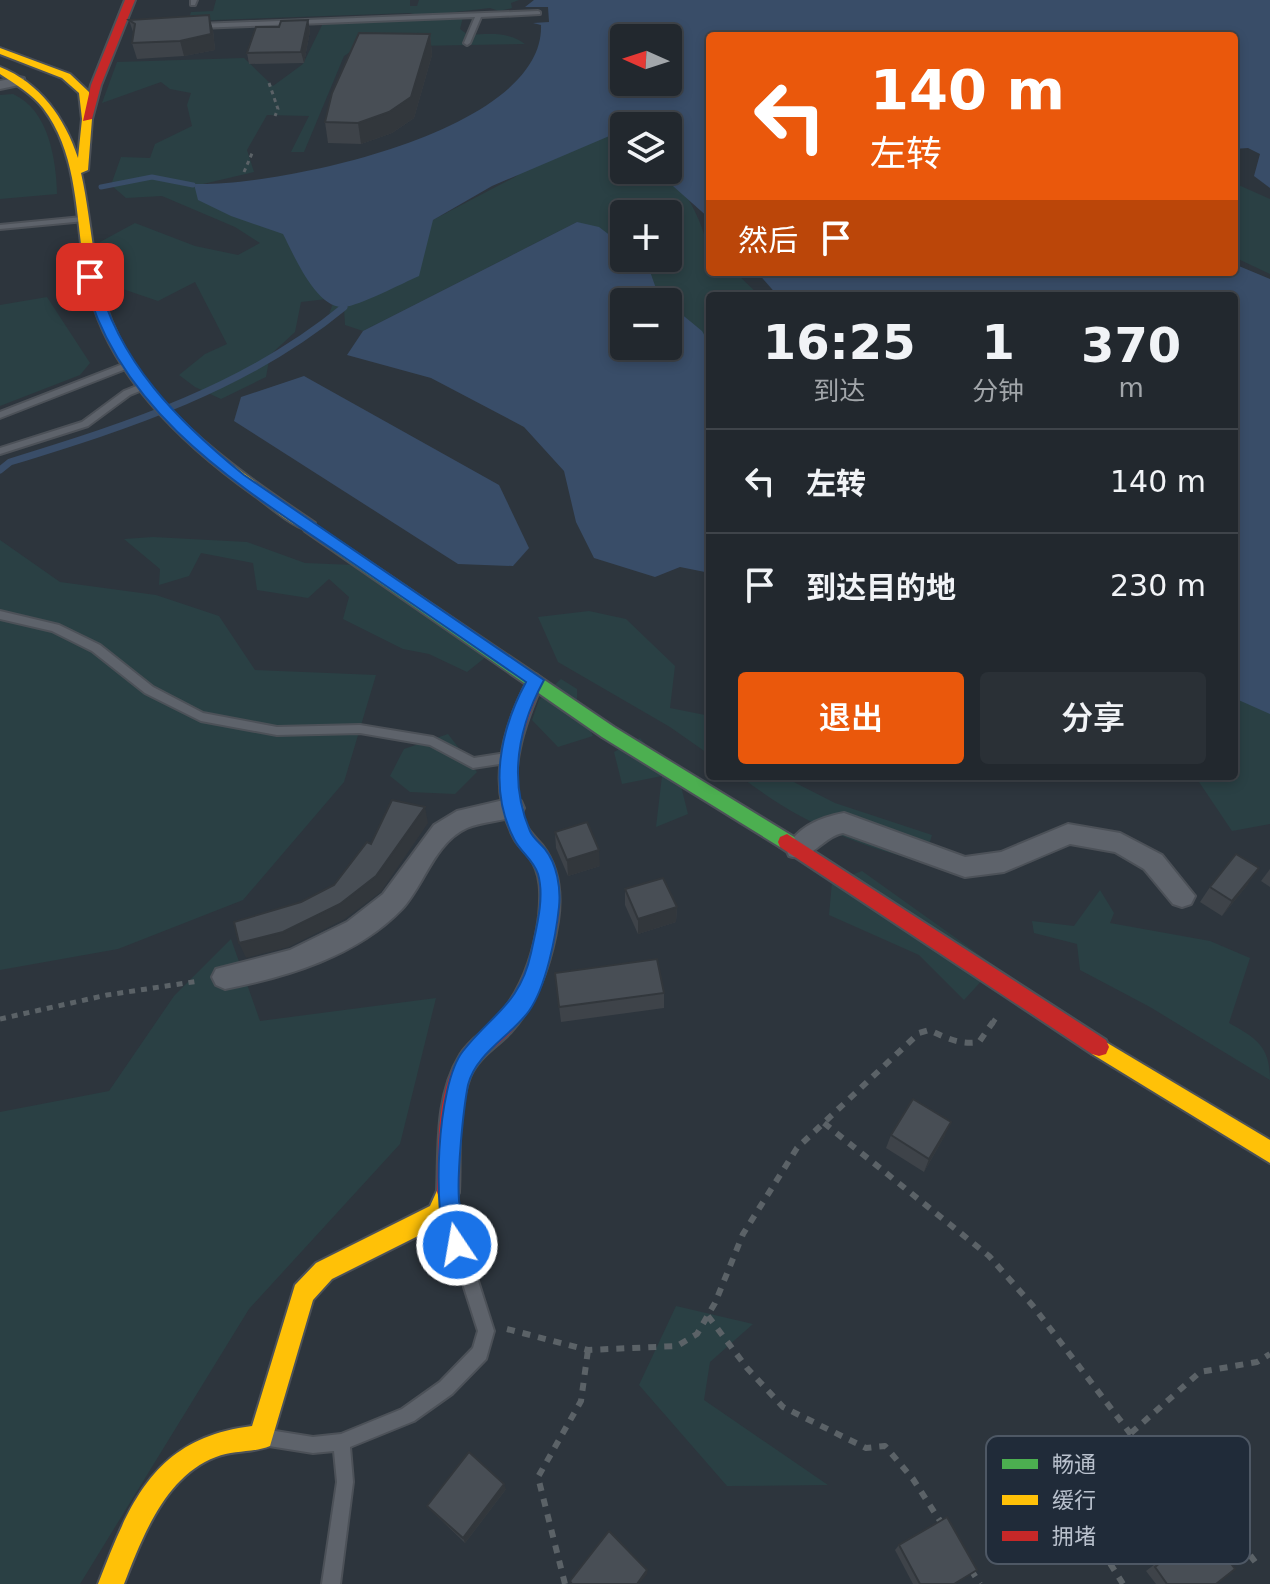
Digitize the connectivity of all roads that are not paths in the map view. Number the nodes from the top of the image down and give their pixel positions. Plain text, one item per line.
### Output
1 (130, 0) edge
2 (538, 13) dead end
3 (479, 15) junction
4 (182, 27) edge
5 (121, 35) junction
6 (467, 43) dead end
7 (0, 51) edge
8 (71, 64) junction
9 (6, 78) edge
10 (84, 92) junction
11 (48, 106) junction
12 (87, 119) junction
13 (80, 190) junction
14 (82, 219) junction
15 (0, 227) edge
16 (128, 365) junction
17 (149, 392) junction
18 (0, 415) edge
19 (0, 451) edge
20 (0, 615) edge
21 (536, 680) junction
22 (510, 757) junction
23 (512, 808) junction
24 (798, 849) junction
25 (1182, 896) dead end
26 (225, 977) road end
27 (1270, 1152) edge
28 (448, 1199) junction
29 (261, 1437) junction
30 (341, 1442) junction
31 (111, 1584) edge
32 (331, 1584) edge

1 - 5 main road
2 - 3 lane
3 - 4 lane
3 - 6 lane
5 - 8 main road
5 - 12 main road
7 - 8 main road
8 - 9 main road
8 - 10 main road
9 - 11 main road
10 - 11 main road
10 - 12 main road
11 - 13 main road
12 - 13 main road
13 - 14 main road
14 - 15 lane
14 - 16 main road
16 - 17 main road
16 - 18 lane
17 - 19 lane
17 - 21 main road
20 - 22 lane
21 - 22 main road
21 - 24 main road
22 - 23 main road
23 - 26 street
23 - 28 main road
24 - 25 street
24 - 27 main road
28 - 29 main road
28 - 30 lane
29 - 30 lane
29 - 31 main road
30 - 32 lane

